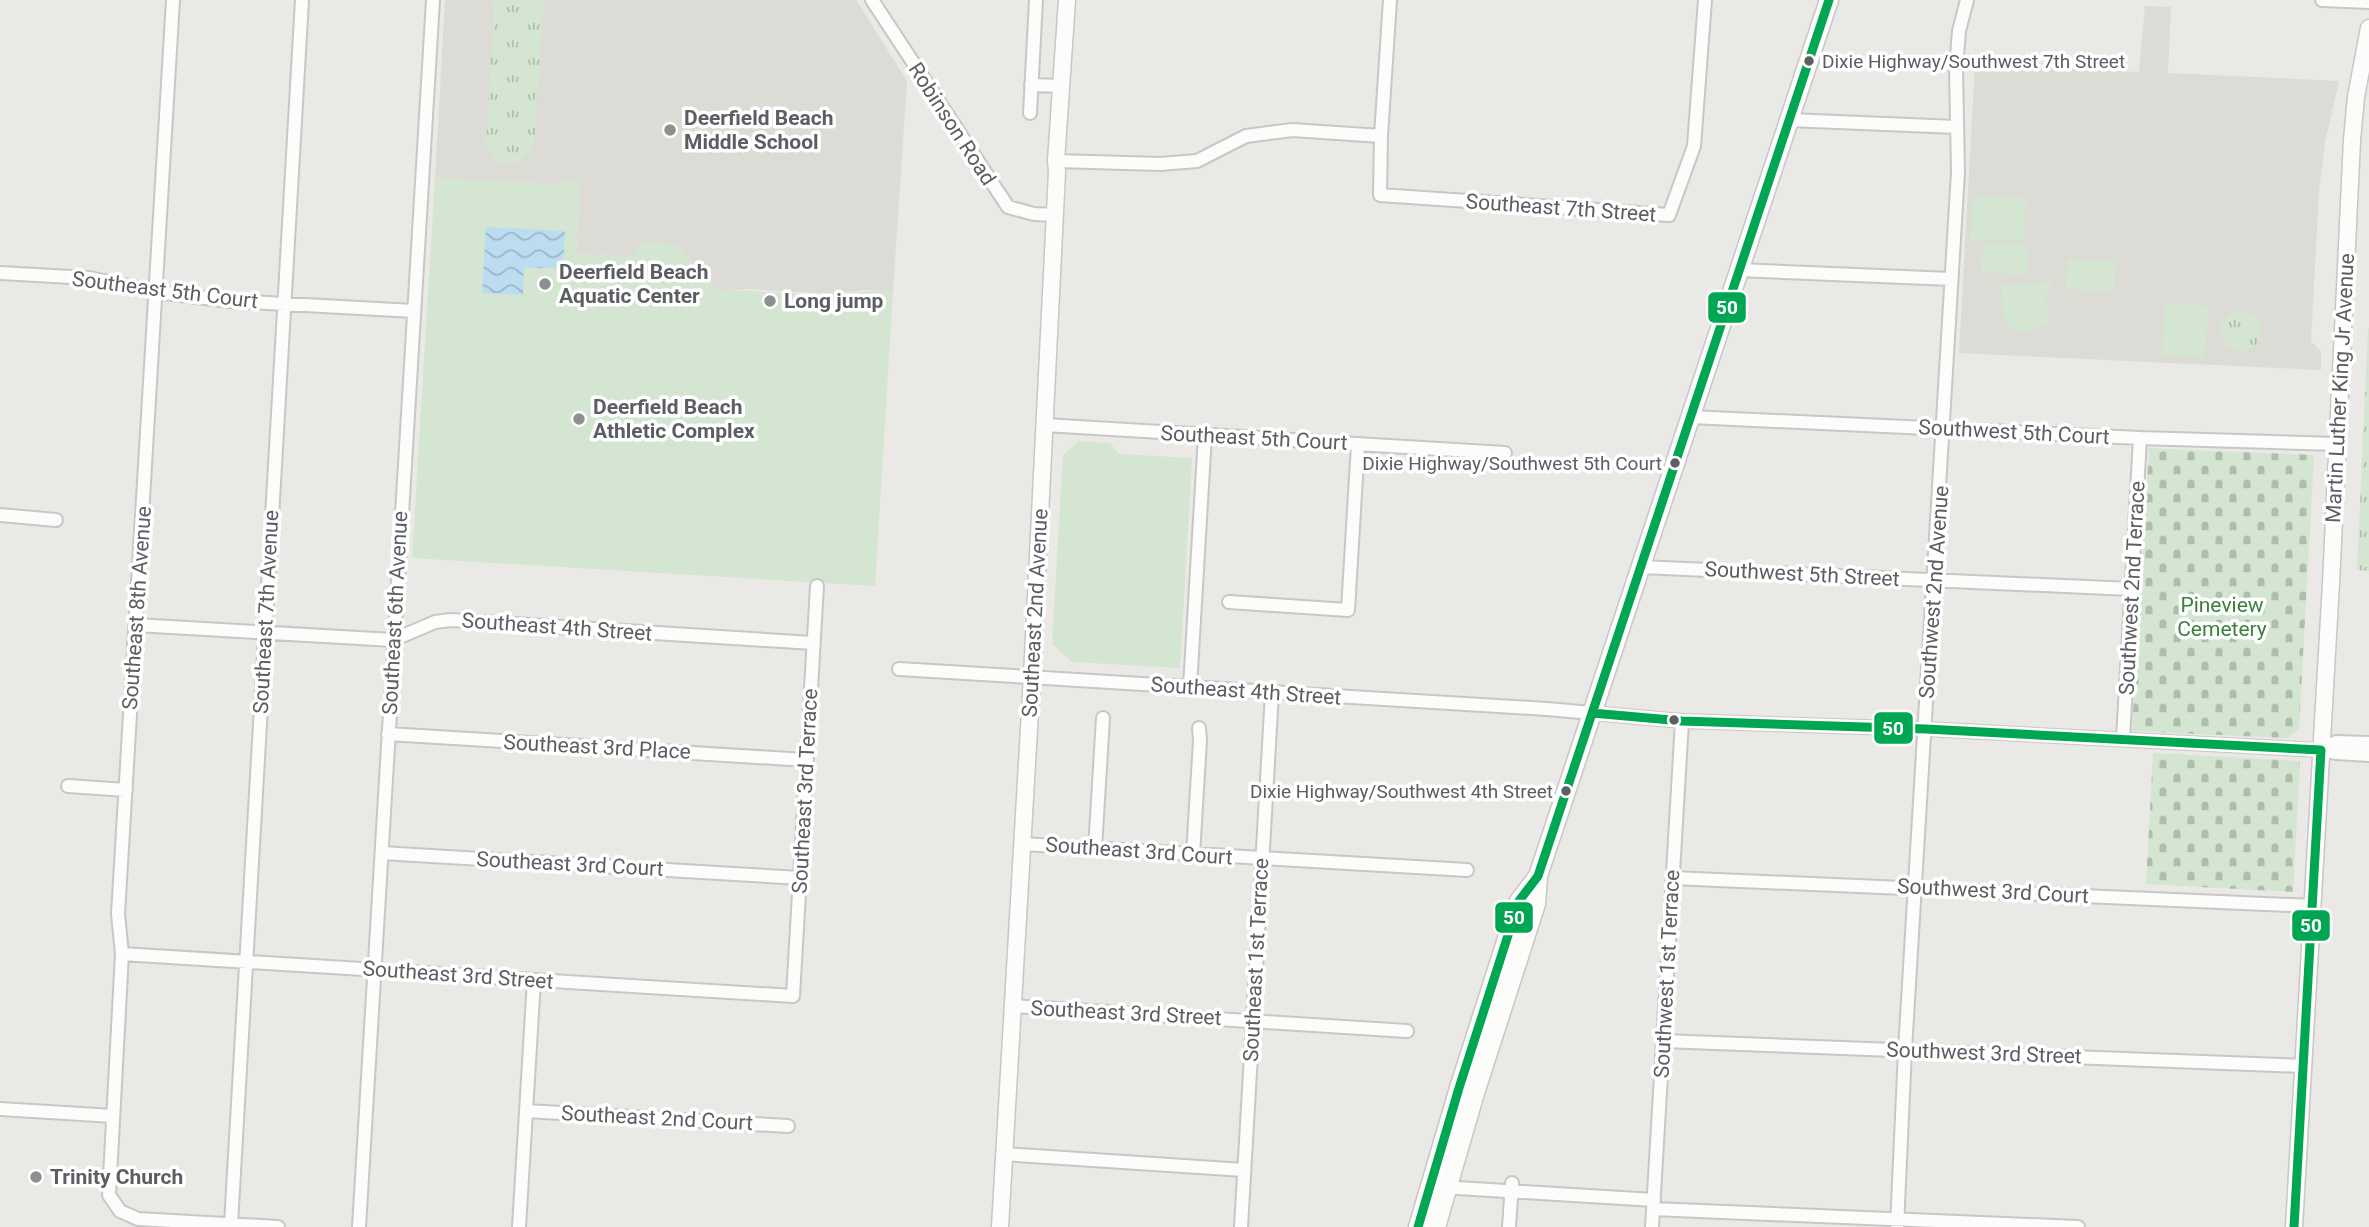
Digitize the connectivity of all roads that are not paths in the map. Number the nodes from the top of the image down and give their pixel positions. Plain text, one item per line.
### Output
1 (173, 0) edge
2 (302, 0) edge
3 (433, 0) edge
4 (872, 0) edge
5 (1036, 0) edge
6 (1068, 0) edge
7 (1390, 0) edge
8 (1705, 0) edge
9 (1829, 0) edge
10 (1967, 0) edge
11 (2322, 0) edge
12 (2369, 2) edge
13 (2369, 28) edge
14 (1031, 85) junction
15 (1062, 86) junction
16 (1030, 113) dead end
17 (1789, 120) junction
18 (1957, 127) junction
19 (1381, 136) junction
20 (1056, 161) junction
21 (1055, 215) junction
22 (1740, 270) junction
23 (0, 273) edge
24 (1951, 279) junction
25 (157, 292) junction
26 (285, 304) junction
27 (414, 311) junction
28 (1691, 417) junction
29 (1045, 425) junction
30 (1944, 429) junction
31 (1205, 435) junction
32 (2140, 438) junction
33 (1358, 444) junction
34 (2337, 444) junction
35 (1505, 453) dead end
36 (0, 514) edge
37 (56, 520) dead end
38 (1641, 567) junction
39 (1935, 580) junction
40 (817, 586) dead end
41 (2132, 589) junction
42 (1229, 602) dead end
43 (136, 625) junction
44 (265, 632) junction
45 (393, 639) junction
46 (814, 643) junction
47 (899, 668) dead end
48 (1032, 677) junction
49 (1191, 687) junction
50 (1272, 693) junction
51 (1592, 713) junction
52 (1103, 718) dead end
53 (1682, 721) junction
54 (1199, 727) dead end
55 (1926, 729) junction
56 (388, 734) junction
57 (2123, 739) junction
58 (2369, 743) edge
59 (2321, 750) junction
60 (2369, 755) edge
61 (806, 760) junction
62 (68, 786) dead end
63 (126, 790) junction
64 (1022, 844) junction
65 (1095, 849) junction
66 (382, 853) junction
67 (1193, 855) junction
68 (1262, 859) junction
69 (1467, 870) dead end
70 (800, 878) junction
71 (1673, 878) junction
72 (1916, 887) junction
73 (2313, 906) junction
74 (122, 954) junction
75 (247, 962) junction
76 (375, 969) junction
77 (534, 979) junction
78 (793, 996) joint
79 (1013, 1006) junction
80 (1252, 1020) junction
81 (1407, 1031) dead end
82 (1663, 1041) junction
83 (1905, 1050) junction
84 (2304, 1066) junction
85 (0, 1109) edge
86 (526, 1111) junction
87 (113, 1116) junction
88 (788, 1126) dead end
89 (1003, 1154) junction
90 (1244, 1170) junction
91 (1438, 1186) junction
92 (1512, 1188) junction
93 (1653, 1205) junction
94 (1897, 1223) edge
95 (231, 1224) junction
96 (278, 1227) edge
97 (359, 1227) edge
98 (519, 1227) edge
99 (1000, 1227) edge
100 (1241, 1227) edge
101 (1418, 1227) edge
102 (1436, 1227) edge
103 (1510, 1227) edge
104 (1652, 1227) edge
105 (2078, 1227) edge
106 (2294, 1227) edge

1 - 25 street, Southeast 8th Avenue
2 - 26 street, Southeast 7th Avenue
3 - 27 street, Southeast 6th Avenue
4 - 21 street, Robinson Road
5 - 14 street
6 - 15 street, Southeast 2nd Avenue
7 - 19 street
8 - 19 street, Southeast 7th Street
9 - 17 main road
10 - 18 street, Southwest 2nd Avenue
11 - 12 street
13 - 34 street, Martin Luther King Jr Avenue
14 - 15 street
14 - 16 street
15 - 20 street, Southeast 2nd Avenue
17 - 18 street
17 - 22 main road
18 - 24 street, Southwest 2nd Avenue
19 - 20 street
20 - 21 street, Southeast 2nd Avenue
21 - 29 street, Southeast 2nd Avenue
22 - 24 street
22 - 28 main road
23 - 25 street, Southeast 5th Court
24 - 30 street, Southwest 2nd Avenue
25 - 26 street, Southeast 5th Court
25 - 43 street, Southeast 8th Avenue
26 - 27 street, Southeast 5th Court
26 - 44 street, Southeast 7th Avenue
27 - 45 street, Southeast 6th Avenue
28 - 30 street, Southwest 5th Court
28 - 38 main road
29 - 31 street, Southeast 5th Court
29 - 48 street, Southeast 2nd Avenue
30 - 32 street, Southwest 5th Court
30 - 39 street, Southwest 2nd Avenue
31 - 33 street, Southeast 5th Court
31 - 49 street
32 - 34 street, Southwest 5th Court
32 - 41 street, Southwest 2nd Terrace
33 - 35 street, Southeast 5th Court
33 - 42 street
34 - 59 street, Martin Luther King Jr Avenue
36 - 37 street
38 - 39 street, Southwest 5th Street
38 - 51 main road
39 - 41 street, Southwest 5th Street
39 - 55 street, Southwest 2nd Avenue
40 - 46 street, Southeast 3rd Terrace
41 - 57 street, Southwest 2nd Terrace
43 - 44 street, Southeast 4th Street
43 - 63 street, Southeast 8th Avenue
44 - 45 street, Southeast 4th Street
44 - 75 street, Southeast 7th Avenue
45 - 46 street, Southeast 4th Street
45 - 56 street, Southeast 6th Avenue
46 - 61 street, Southeast 3rd Terrace
47 - 48 street, Southeast 4th Street
48 - 49 street, Southeast 4th Street
48 - 64 street, Southeast 2nd Avenue
49 - 50 street, Southeast 4th Street
50 - 51 street, Southeast 4th Street
50 - 68 street, Southeast 1st Terrace
51 - 53 street, Southeast 4th Street
51 - 91 main road
52 - 65 street
53 - 55 street, Southeast 4th Street
53 - 71 street, Southwest 1st Terrace
54 - 67 street
55 - 57 street, Southeast 4th Street
55 - 72 street, Southwest 2nd Avenue
56 - 61 street, Southeast 3rd Place
56 - 66 street, Southeast 6th Avenue
57 - 59 street, Southeast 4th Street
58 - 59 street
59 - 60 street
59 - 73 street, Martin Luther King Jr Avenue
61 - 70 street, Southeast 3rd Terrace
62 - 63 street
63 - 74 street, Southeast 8th Avenue
64 - 65 street, Southeast 3rd Court
64 - 79 street, Southeast 2nd Avenue
65 - 67 street, Southeast 3rd Court
66 - 70 street, Southeast 3rd Court
66 - 76 street, Southeast 6th Avenue
67 - 68 street, Southeast 3rd Court
68 - 69 street, Southeast 3rd Court
68 - 80 street, Southeast 1st Terrace
70 - 78 street, Southeast 3rd Terrace
71 - 72 street, Southwest 3rd Court
71 - 82 street, Southwest 1st Terrace
72 - 73 street, Southwest 3rd Court
72 - 83 street, Southwest 2nd Avenue
73 - 84 street, Martin Luther King Jr Avenue
74 - 75 street, Southeast 3rd Street
74 - 87 street, Southeast 8th Avenue
75 - 76 street, Southeast 3rd Street
75 - 95 street, Southeast 7th Avenue
76 - 77 street, Southeast 3rd Street
76 - 97 street, Southeast 6th Avenue
77 - 78 street, Southeast 3rd Street
77 - 86 street
79 - 80 street, Southeast 3rd Street
79 - 89 street, Southeast 2nd Avenue
80 - 81 street, Southeast 3rd Street
80 - 90 street, Southeast 1st Terrace
82 - 83 street, Southwest 3rd Street
82 - 93 street, Southwest 1st Terrace
83 - 84 street, Southwest 3rd Street
83 - 94 street, Southwest 2nd Avenue
84 - 106 street, Martin Luther King Jr Avenue
85 - 87 street
86 - 88 street, Southeast 2nd Court
86 - 98 street
87 - 95 street, Southeast 8th Avenue
89 - 90 street
89 - 99 street, Southeast 2nd Avenue
90 - 100 street, Southeast 1st Terrace
91 - 92 street
91 - 101 main road
91 - 102 main road
92 - 93 street
92 - 103 street
93 - 94 street
93 - 104 street, Southwest 1st Terrace
94 - 105 street
95 - 96 street

